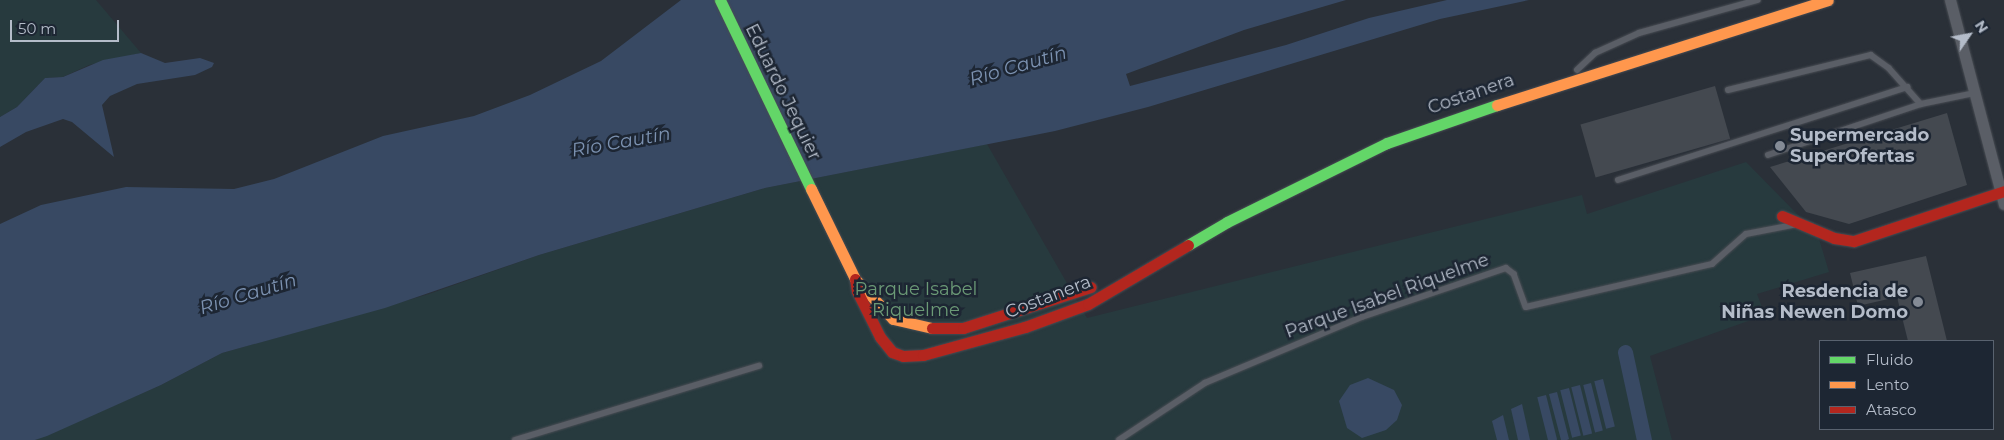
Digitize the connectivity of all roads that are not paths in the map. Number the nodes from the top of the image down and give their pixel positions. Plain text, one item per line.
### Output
1 (720, 0) edge
2 (1757, 0) edge
3 (1828, 0) edge
4 (1950, 0) edge
5 (1566, 81) junction
6 (1907, 87) junction
7 (1728, 90) dead end
8 (1975, 93) junction
9 (1921, 104) junction
10 (1768, 155) dead end
11 (1618, 180) dead end
12 (2002, 192) edge
13 (816, 199) joint
14 (2004, 204) edge
15 (1782, 216) dead end
16 (1796, 224) junction
17 (1145, 268) junction
18 (855, 279) junction
19 (759, 366) dead end
20 (515, 440) edge
21 (1119, 440) edge

1 - 13 main road, Eduardo Jequier
2 - 5 lane
3 - 5 main road, Costanera
4 - 8 street
5 - 17 main road, Costanera
6 - 7 lane
6 - 9 lane
6 - 11 lane
8 - 9 lane
8 - 12 street
9 - 10 lane
12 - 14 street
12 - 16 main road
13 - 18 main road, Costanera
15 - 16 main road
16 - 21 lane, Parque Isabel Riquelme
17 - 18 main road, Costanera
17 - 18 main road, Costanera
19 - 20 lane

